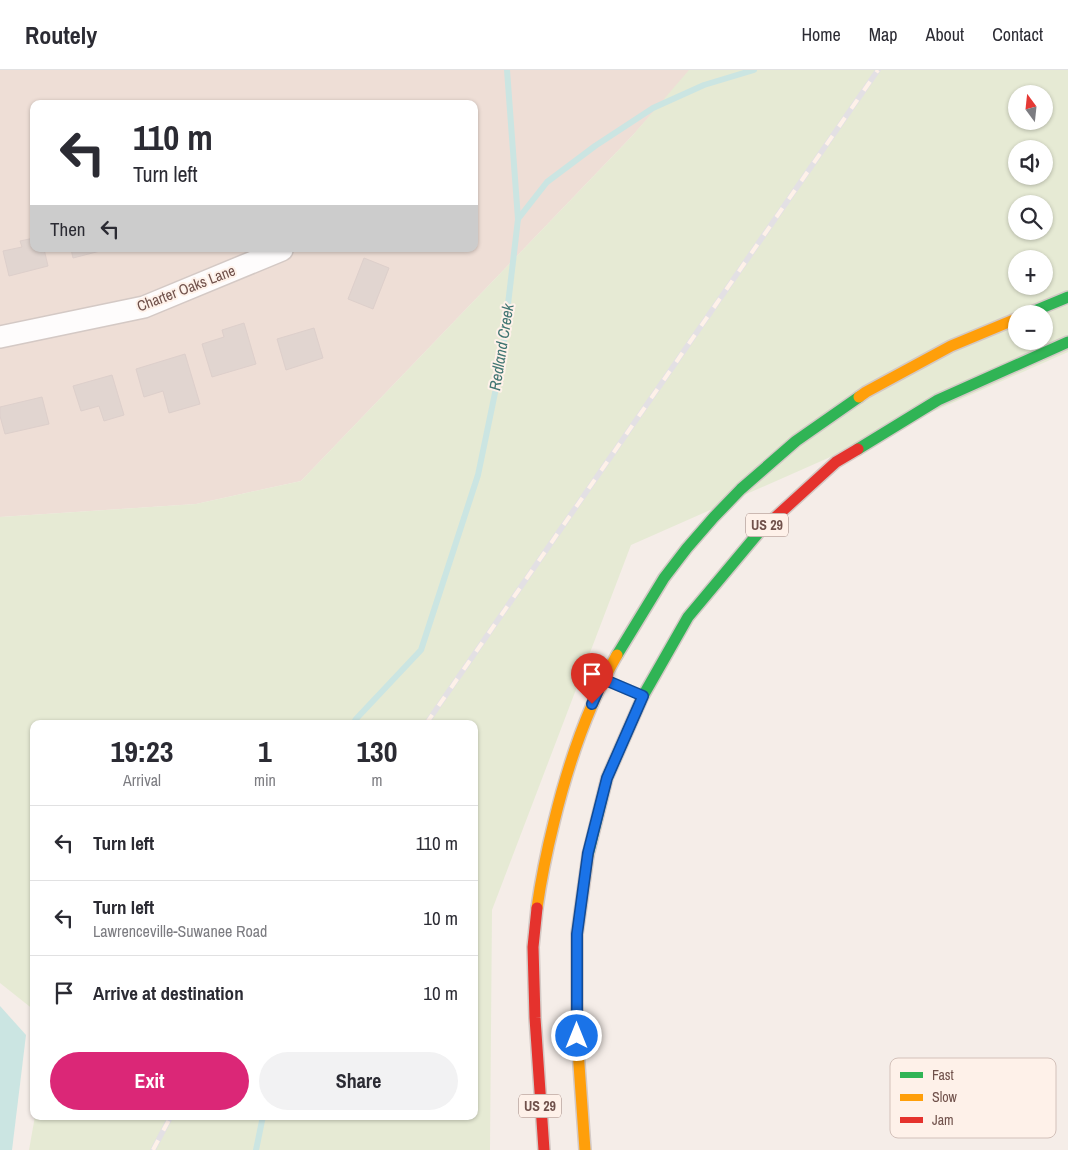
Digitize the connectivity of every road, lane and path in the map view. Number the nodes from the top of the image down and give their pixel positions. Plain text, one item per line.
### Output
1 (277, 252) edge
2 (1068, 296) edge
3 (1048, 305) edge
4 (1008, 321) edge
5 (0, 337) edge
6 (1068, 342) edge
7 (544, 1150) edge
8 (585, 1150) edge

1 - 5 street, Charter Oaks Lane
2 - 3 main road
4 - 7 main road, US 29
6 - 8 main road, US 29

